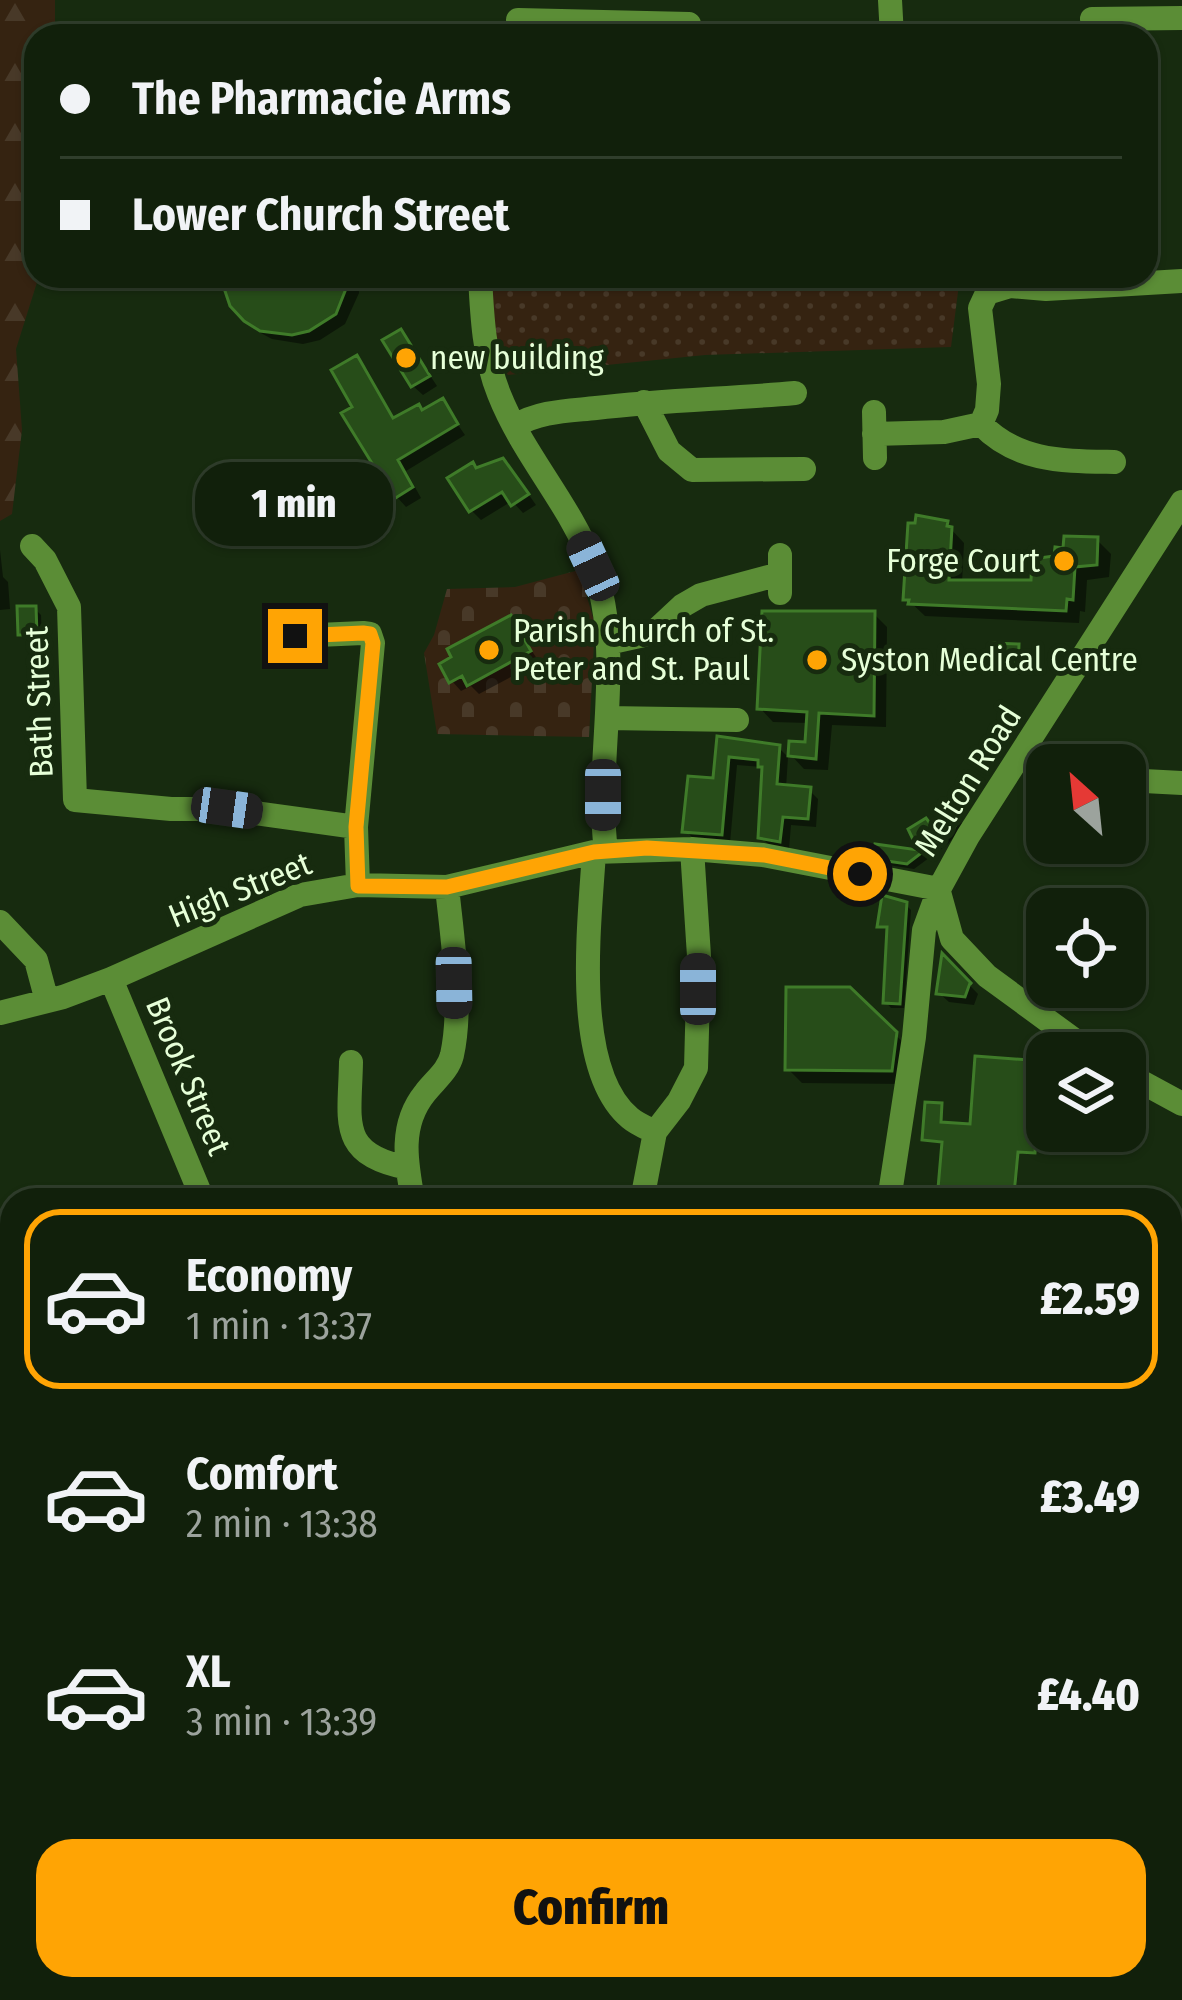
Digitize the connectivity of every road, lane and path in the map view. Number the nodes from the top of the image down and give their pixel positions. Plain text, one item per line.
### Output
1 (1182, 18) edge
2 (512, 19) edge
3 (1092, 19) dead end
4 (691, 20) edge
5 (481, 288) edge
6 (995, 288) edge
7 (795, 393) dead end
8 (644, 402) junction
9 (981, 424) junction
10 (514, 426) junction
11 (874, 435) dead end
12 (804, 469) dead end
13 (1103, 470) dead end
14 (1182, 502) edge
15 (1170, 542) edge
16 (32, 546) dead end
17 (780, 574) dead end
18 (295, 636) dead end
19 (608, 643) junction
20 (607, 718) junction
21 (736, 720) dead end
22 (1031, 744) edge
23 (1026, 751) edge
24 (1146, 781) edge
25 (1182, 783) edge
26 (356, 827) junction
27 (692, 848) junction
28 (600, 851) junction
29 (358, 886) junction
30 (447, 887) junction
31 (939, 889) junction
32 (0, 922) edge
33 (111, 979) junction
34 (47, 1001) junction
35 (0, 1013) edge
36 (1063, 1032) edge
37 (358, 1076) dead end
38 (1146, 1084) edge
39 (1182, 1104) edge
40 (655, 1132) junction
41 (406, 1156) junction
42 (198, 1188) edge
43 (411, 1188) edge
44 (644, 1188) edge
45 (891, 1188) edge

1 - 3 street
2 - 4 street
5 - 10 street
6 - 9 street
7 - 8 street
8 - 10 street
8 - 12 street
9 - 11 street
9 - 13 street
10 - 19 street
14 - 15 street, Melton Road
15 - 22 street, Melton Road
16 - 26 street, Bath Street
17 - 19 street
18 - 26 street
19 - 20 street
20 - 21 street
20 - 28 street
23 - 31 street, Melton Road
24 - 25 street
26 - 29 street
27 - 28 street, High Street
27 - 31 street, High Street
27 - 40 street
28 - 30 street, High Street
28 - 40 street
29 - 30 street, High Street
29 - 33 street, High Street
30 - 41 street
31 - 36 street
31 - 45 street, Melton Road
32 - 34 street
33 - 34 street, High Street
33 - 42 street, Brook Street
34 - 35 street, High Street
37 - 41 street
38 - 39 street
40 - 44 street
41 - 43 street

